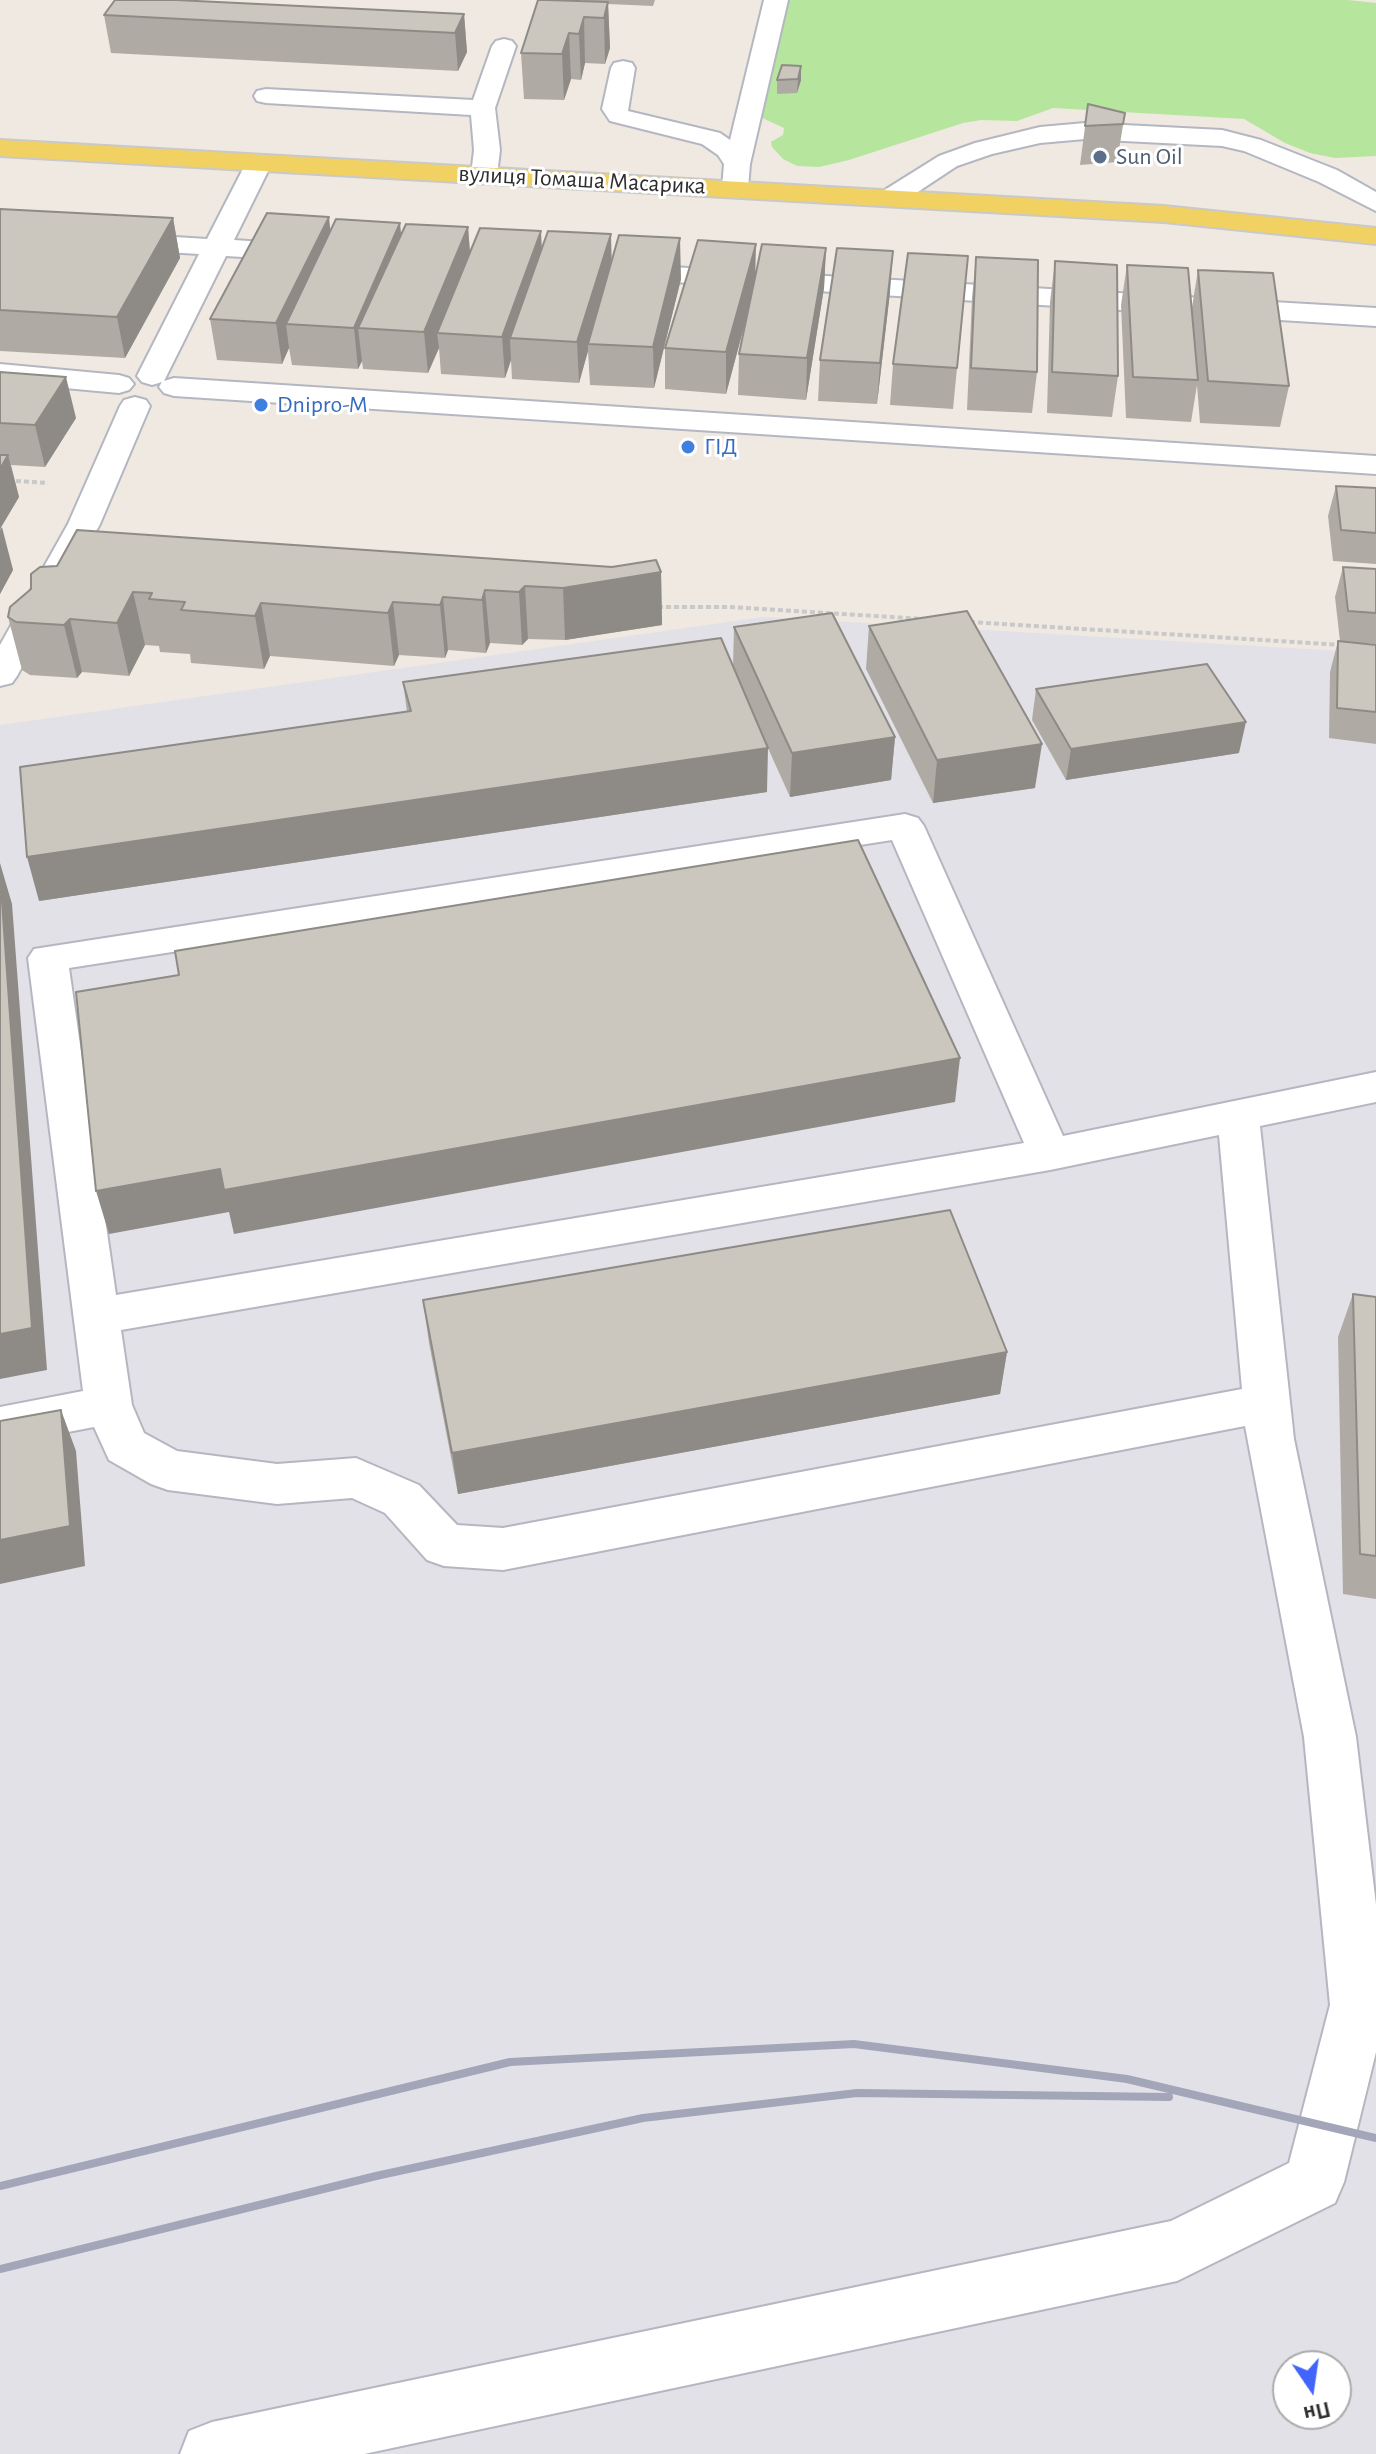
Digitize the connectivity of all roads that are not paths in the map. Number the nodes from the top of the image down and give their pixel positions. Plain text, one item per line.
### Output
1 (776, 0) edge
2 (504, 46) dead end
3 (623, 68) dead end
4 (266, 96) dead end
5 (483, 108) junction
6 (0, 148) edge
7 (259, 163) junction
8 (1376, 173) edge
9 (484, 175) junction
10 (736, 176) junction
11 (1328, 176) junction
12 (892, 197) junction
13 (1376, 203) edge
14 (1164, 214) junction
15 (1376, 214) edge
16 (0, 234) edge
17 (1376, 236) edge
18 (216, 247) junction
19 (328, 254) edge
20 (598, 270) edge
21 (1376, 317) edge
22 (0, 373) edge
23 (163, 381) junction
24 (127, 395) junction
25 (1376, 465) edge
26 (0, 676) edge
27 (1376, 1087) edge
28 (1238, 1114) junction
29 (1050, 1154) junction
30 (99, 1316) junction
31 (1266, 1403) junction
32 (108, 1405) junction
33 (0, 1426) edge
34 (212, 2454) edge

1 - 10 lane
2 - 5 lane
3 - 10 lane
4 - 5 lane
5 - 9 lane
6 - 7 main road, вулиця Томаша Масарика
7 - 9 main road, вулиця Томаша Масарика
7 - 18 lane
8 - 11 lane
9 - 10 main road, вулиця Томаша Масарика
10 - 12 main road, вулиця Томаша Масарика
11 - 12 lane
11 - 13 lane
12 - 14 main road, вулиця Томаша Масарика
14 - 15 main road, вулиця Томаша Масарика
14 - 17 main road, вулиця Томаша Масарика
16 - 18 lane
18 - 19 lane
18 - 23 lane
20 - 21 lane
22 - 24 lane
23 - 24 lane
23 - 25 lane
24 - 26 lane
27 - 28 lane
28 - 29 lane
28 - 31 lane
29 - 30 lane
29 - 30 lane
30 - 32 lane
31 - 32 lane
31 - 34 lane
32 - 33 lane

